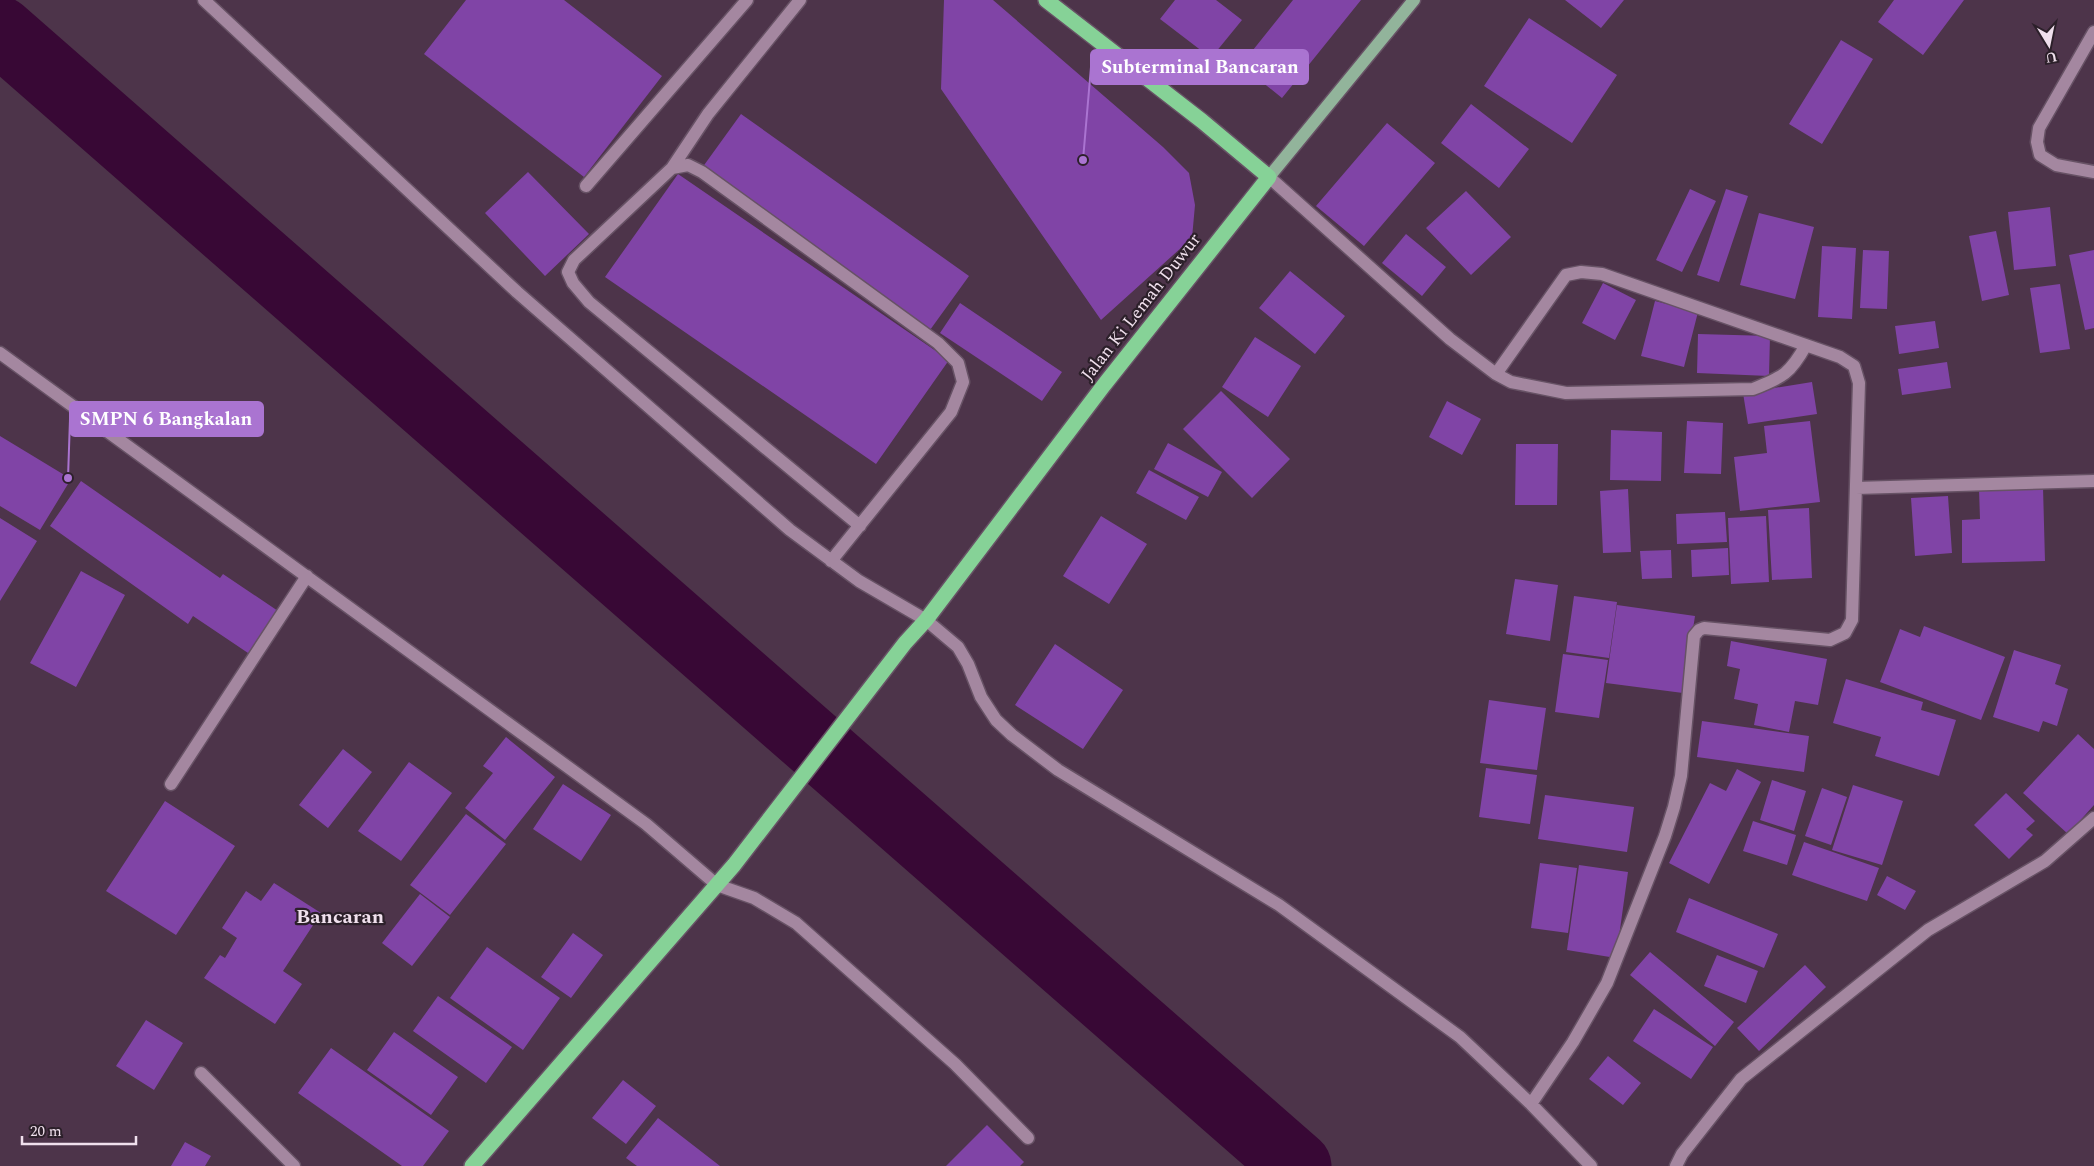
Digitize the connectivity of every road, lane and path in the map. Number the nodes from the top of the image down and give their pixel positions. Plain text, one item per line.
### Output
1 (204, 0) edge
2 (747, 0) edge
3 (800, 0) edge
4 (1046, 0) edge
5 (1414, 0) edge
6 (2094, 32) edge
7 (672, 168) junction
8 (2094, 172) edge
9 (1269, 177) junction
10 (586, 186) dead end
11 (1806, 345) junction
12 (0, 353) edge
13 (1496, 374) junction
14 (2094, 481) edge
15 (1856, 488) junction
16 (860, 526) junction
17 (831, 561) junction
18 (306, 576) junction
19 (926, 620) junction
20 (171, 784) dead end
21 (2094, 818) edge
22 (716, 885) junction
23 (201, 1073) dead end
24 (1531, 1104) junction
25 (1028, 1138) dead end
26 (294, 1166) edge
27 (472, 1166) edge
28 (1591, 1166) edge
29 (1676, 1166) edge

1 - 17 street
2 - 10 street
3 - 7 street
4 - 9 highway
5 - 9 main road, Jalan Ki Lemah Duwur
6 - 8 street
7 - 16 street
7 - 16 street
9 - 13 street
9 - 19 highway, Jalan Ki Lemah Duwur
11 - 13 street
11 - 13 street
11 - 15 street
12 - 18 street
14 - 15 street
15 - 24 street
16 - 17 street
17 - 19 street
18 - 20 street
18 - 22 street
19 - 22 highway, Jalan Ki Lemah Duwur
19 - 24 street
21 - 29 street
22 - 25 street
22 - 27 highway, Jalan Ki Lemah Duwur
23 - 26 street
24 - 28 street

